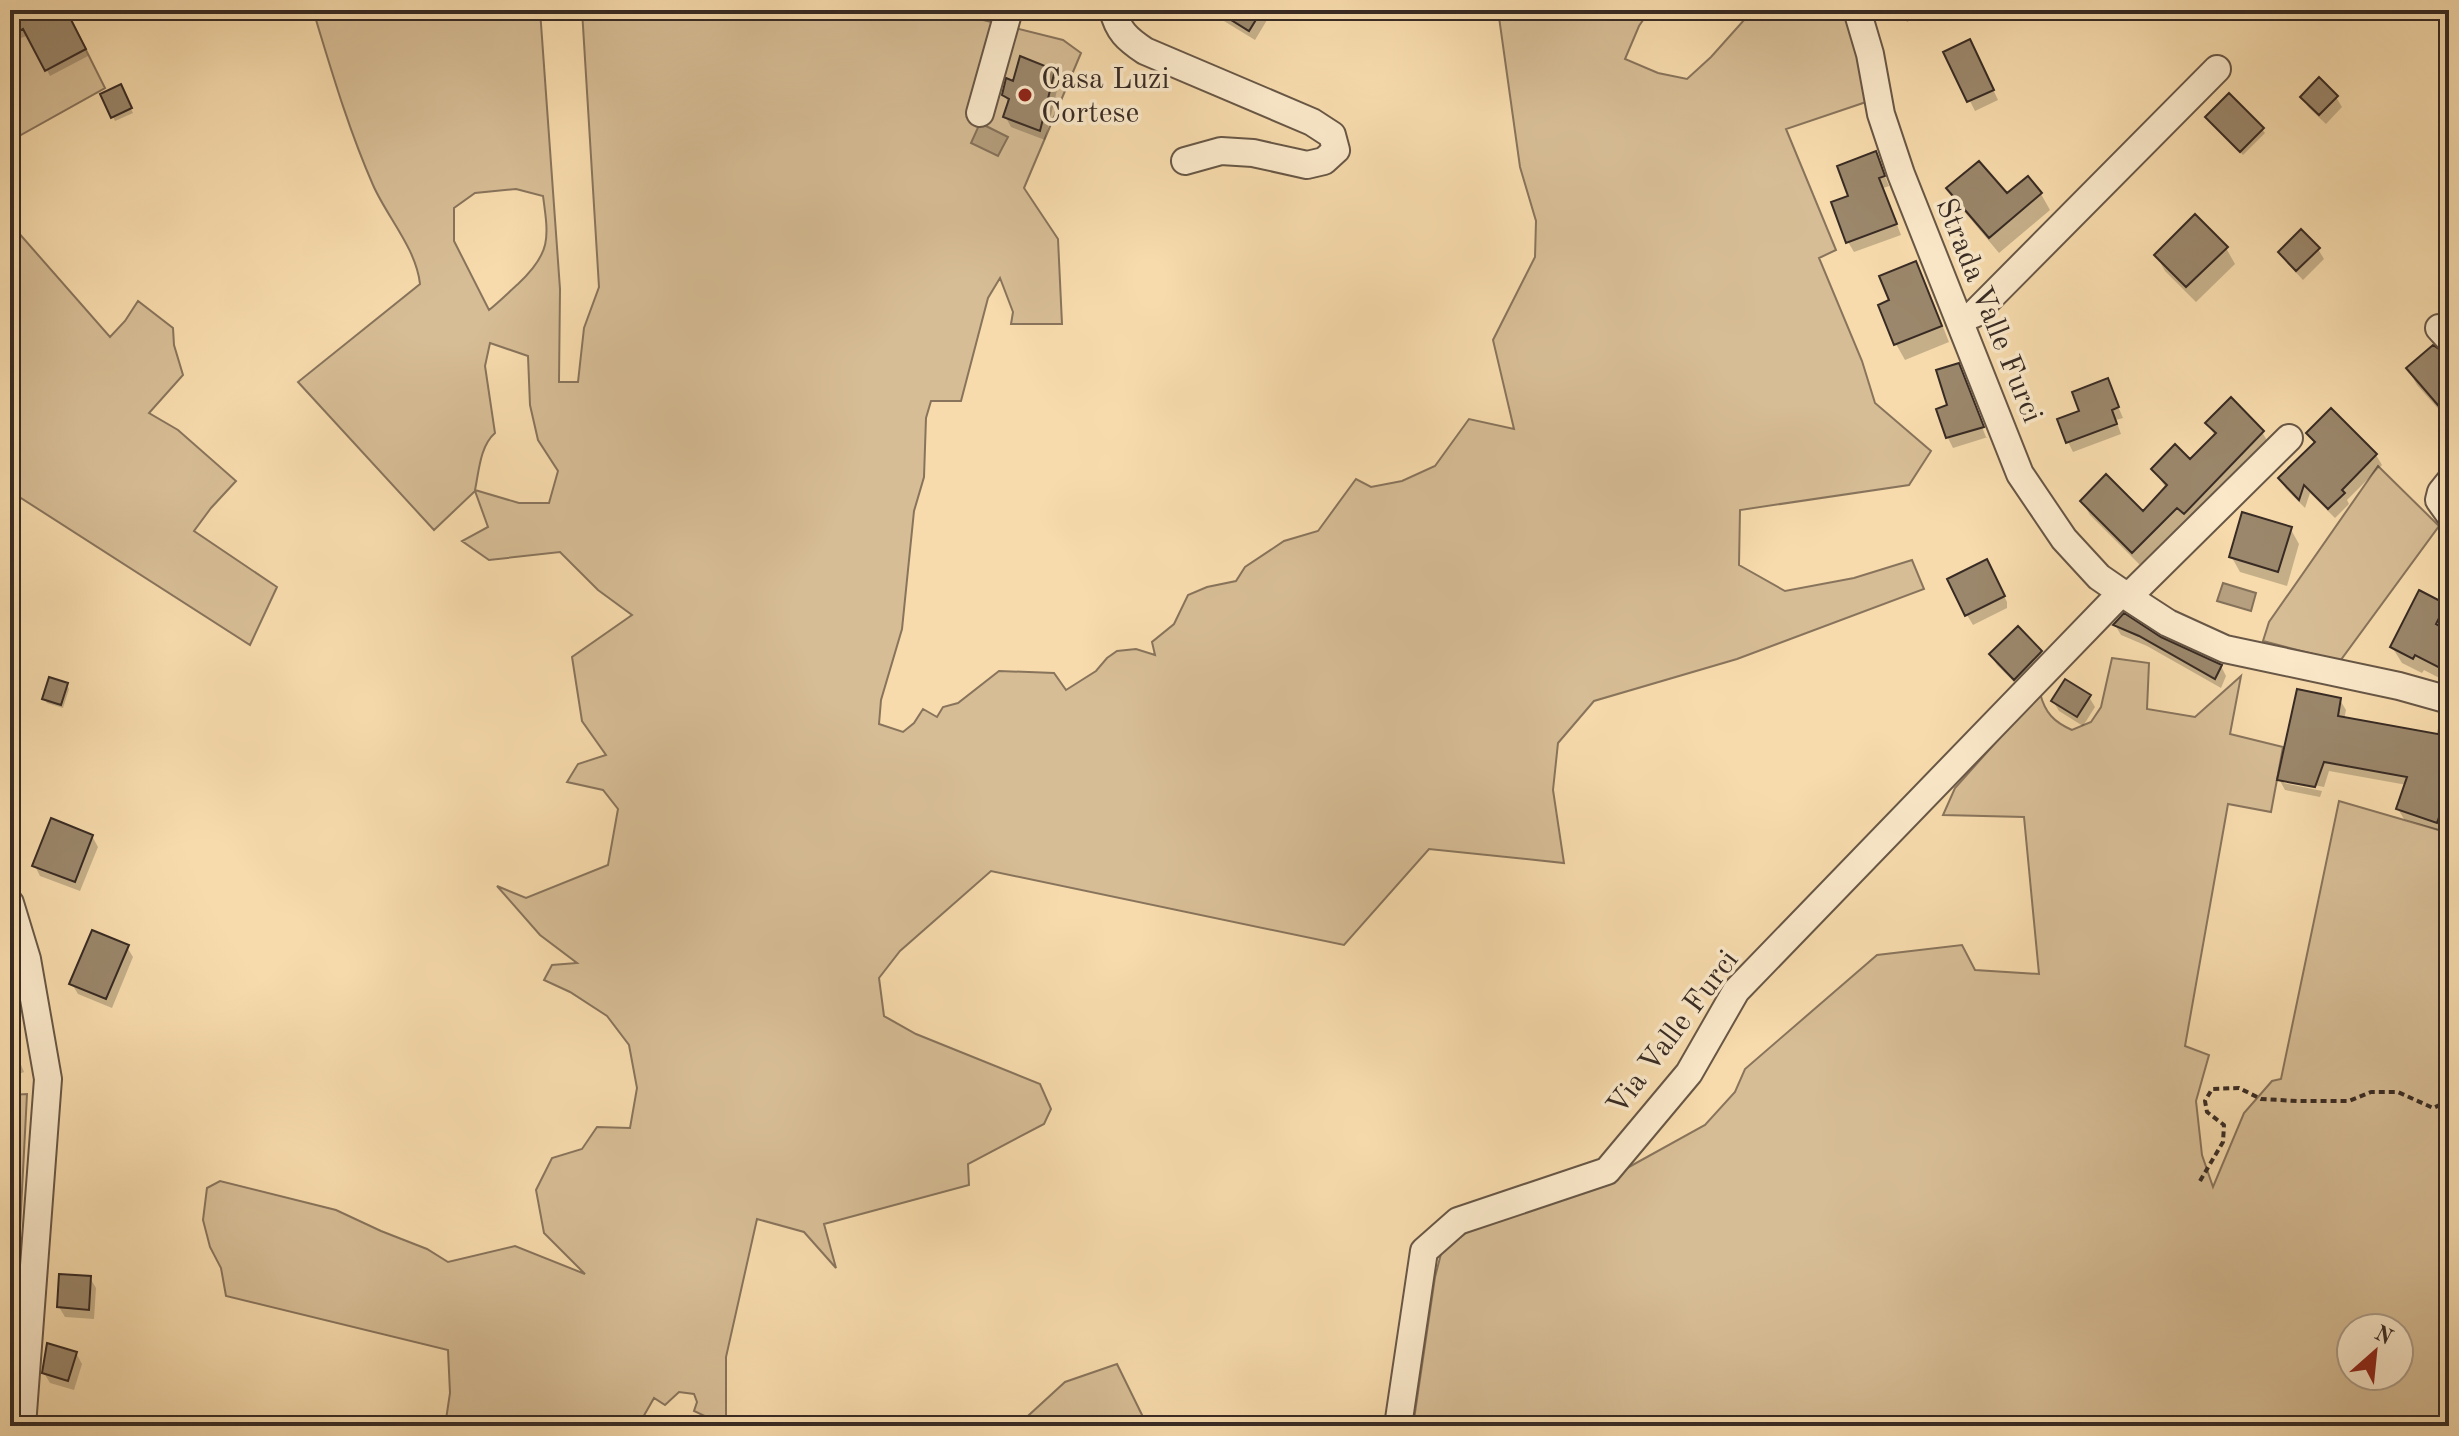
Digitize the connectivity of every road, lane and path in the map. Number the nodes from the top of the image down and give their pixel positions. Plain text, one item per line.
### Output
1 (1113, 10) edge
2 (1857, 10) edge
3 (1007, 17) dead end
4 (2217, 69) dead end
5 (980, 113) dead end
6 (1185, 161) dead end
7 (1959, 320) junction
8 (2289, 438) dead end
9 (2449, 482) edge
10 (2449, 514) edge
11 (2125, 595) junction
12 (2449, 700) edge
13 (10, 903) edge
14 (20, 976) edge
15 (2449, 1101) edge
16 (2200, 1181) dead end
17 (22, 1426) edge
18 (1398, 1426) edge

1 - 6 street
2 - 7 street, Strada Valle Furci
3 - 5 street
4 - 7 street
7 - 11 street, Strada Valle Furci
8 - 11 street
9 - 10 street
11 - 12 street, Strada Valle Furci
11 - 18 street, Via Valle Furci
13 - 14 street
14 - 17 street
15 - 16 path

